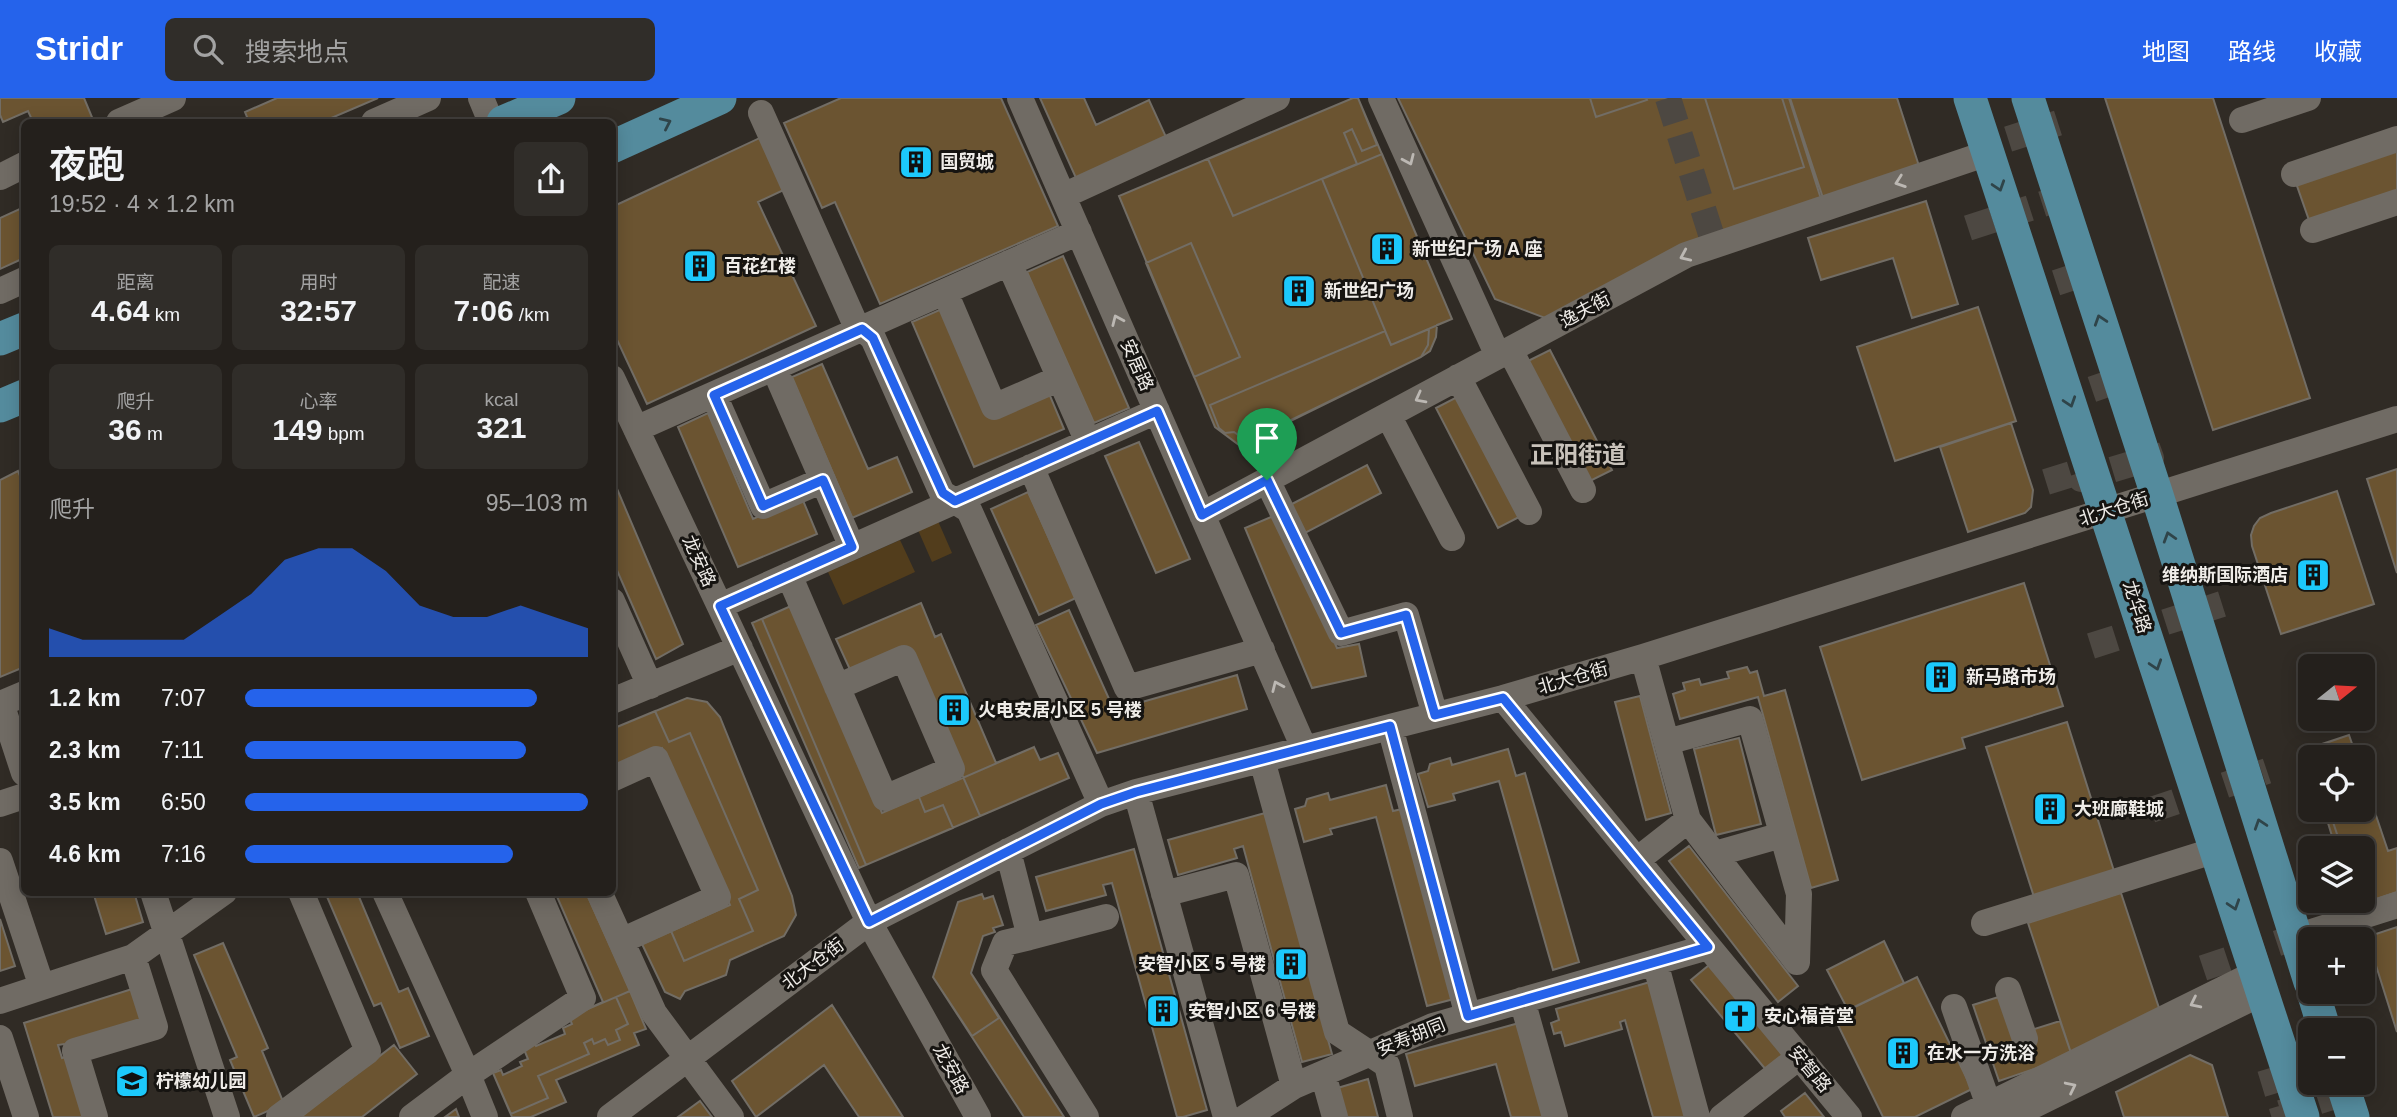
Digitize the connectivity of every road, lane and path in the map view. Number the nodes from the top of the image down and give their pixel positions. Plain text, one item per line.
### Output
1 (173, 98) edge
2 (428, 98) edge
3 (481, 98) edge
4 (559, 98) edge
5 (720, 98) edge
6 (1020, 98) edge
7 (1278, 98) edge
8 (1381, 98) edge
9 (1970, 98) edge
10 (2028, 98) edge
11 (2308, 98) edge
12 (761, 113) dead end
13 (126, 119) edge
14 (381, 119) edge
15 (491, 119) edge
16 (510, 119) edge
17 (2242, 120) dead end
18 (2397, 139) edge
19 (616, 145) edge
20 (1988, 153) junction
21 (21, 166) edge
22 (2294, 174) dead end
23 (0, 177) edge
24 (1063, 196) junction
25 (2397, 202) edge
26 (2313, 230) dead end
27 (1079, 232) junction
28 (1009, 263) junction
29 (21, 281) edge
30 (0, 291) edge
31 (945, 292) junction
32 (862, 329) junction
33 (21, 330) edge
34 (0, 339) edge
35 (1504, 353) junction
36 (775, 368) junction
37 (1458, 377) junction
38 (1060, 378) junction
39 (616, 386) edge
40 (714, 395) junction
41 (1157, 411) junction
42 (1388, 415) junction
43 (2397, 419) edge
44 (636, 429) junction
45 (1088, 442) junction
46 (1031, 467) junction
47 (823, 480) junction
48 (1267, 480) junction
49 (1583, 490) dead end
50 (2157, 495) junction
51 (955, 501) junction
52 (1529, 512) dead end
53 (2106, 513) junction
54 (1202, 515) junction
55 (1452, 538) dead end
56 (852, 547) junction
57 (789, 575) junction
58 (720, 606) junction
59 (616, 610) edge
60 (740, 648) junction
61 (1262, 650) junction
62 (1643, 657) junction
63 (650, 686) junction
64 (837, 687) junction
65 (1503, 698) junction
66 (616, 699) edge
67 (9, 700) edge
68 (1435, 715) junction
69 (1390, 726) junction
70 (1667, 742) junction
71 (1304, 748) junction
72 (21, 758) edge
73 (1262, 760) junction
74 (616, 777) edge
75 (1136, 792) junction
76 (21, 797) edge
77 (0, 804) edge
78 (1101, 804) junction
79 (1688, 820) junction
80 (1782, 835) junction
81 (2216, 849) junction
82 (1008, 851) junction
83 (1715, 854) junction
84 (0, 860) edge
85 (1637, 860) junction
86 (1164, 894) junction
87 (154, 896) edge
88 (218, 896) edge
89 (303, 896) edge
90 (387, 896) edge
91 (540, 896) edge
92 (601, 896) edge
93 (2397, 905) edge
94 (1106, 917) dead end
95 (869, 922) junction
96 (1984, 923) dead end
97 (166, 933) junction
98 (1030, 937) junction
99 (2296, 937) junction
100 (621, 941) junction
101 (2298, 943) edge
102 (1708, 947) junction
103 (133, 957) junction
104 (1655, 962) junction
105 (2259, 983) junction
106 (42, 987) junction
107 (2008, 990) dead end
108 (1522, 1000) junction
109 (0, 1001) edge
110 (1954, 1007) dead end
111 (1468, 1016) junction
112 (0, 1038) edge
113 (2025, 1039) dead end
114 (1369, 1054) junction
115 (1799, 1056) junction
116 (687, 1059) junction
117 (468, 1074) junction
118 (1323, 1074) junction
119 (7, 1082) edge
120 (1294, 1086) junction
121 (2346, 1095) edge
122 (1988, 1114) edge
123 (1243, 1116) edge
124 (26, 1117) edge
125 (95, 1117) edge
126 (227, 1117) edge
127 (279, 1117) edge
128 (412, 1117) edge
129 (485, 1117) edge
130 (610, 1117) edge
131 (731, 1117) edge
132 (978, 1117) edge
133 (1086, 1117) edge
134 (1335, 1117) edge
135 (1400, 1117) edge
136 (1555, 1117) edge
137 (1697, 1117) edge
138 (1722, 1117) edge
139 (1849, 1117) edge
140 (2303, 1117) edge
141 (2353, 1117) edge

1 - 13 street
2 - 14 street
3 - 15 street
4 - 16 main road
19 -> 5 main road
6 - 24 street, 安居路
7 - 24 street
8 -> 35 street
9 - 20 main road, 龙华路
50 -> 10 main road
11 - 17 street
12 - 32 street
18 - 22 street
20 -> 35 street, 逸夫街
20 -> 53 main road, 龙华路
21 - 23 street
24 - 27 street, 安居路
25 - 26 street
27 - 28 street
41 -> 27 street, 安居路
28 - 31 street
28 - 38 street
29 - 30 street
31 - 32 street
31 - 38 street
32 - 36 street
32 - 51 street
33 - 34 main road
35 - 37 street, 逸夫街
35 - 49 street
36 - 40 street
36 - 47 street
37 -> 42 street, 逸夫街
37 - 52 street
38 - 45 street
39 - 44 street, 龙安路
40 - 44 street
40 - 47 street
41 - 45 street
41 - 54 street, 安居路
42 - 48 street, 逸夫街
42 - 55 street
43 - 50 street, 北大仓街
44 - 58 street, 龙安路
45 - 46 street
46 - 51 street
46 - 61 street
47 - 56 street
48 - 54 street, 逸夫街
48 - 68 street
50 - 53 street, 北大仓街
99 -> 50 main road
51 - 56 street
51 - 78 street
53 - 62 street, 北大仓街
53 -> 81 main road, 龙华路
54 - 61 street, 安居路
56 - 57 street
57 - 58 street
57 - 64 street
58 - 60 street, 龙安路
59 - 63 street
60 - 63 street
60 - 95 street, 龙安路
71 -> 61 street, 安居路
62 - 65 street, 北大仓街
62 - 70 street
63 - 66 street
64 - 64 street
65 - 68 street, 北大仓街
65 - 85 street, 安智路
67 - 72 street
68 - 69 street, 北大仓街
69 - 71 street, 北大仓街
69 - 111 street
70 - 79 street
70 - 80 street
71 - 73 street, 北大仓街
73 - 75 street, 北大仓街
73 - 114 street
74 - 100 street
75 - 78 street, 北大仓街
75 - 86 street
76 - 77 street
78 - 82 street, 北大仓街
79 - 83 street
79 - 85 street
80 - 83 street
80 - 83 street
81 - 96 street
81 -> 105 main road, 龙华路
82 - 95 street, 北大仓街
82 - 98 street
84 - 106 street
85 - 102 street, 安智路
86 - 120 street
86 - 123 street
87 - 97 street
88 - 97 street
89 - 127 street
90 - 117 street
91 - 117 street
92 - 100 street
93 - 99 street
94 - 98 street
95 - 116 street, 北大仓街
95 - 132 street, 龙安路
97 - 103 street
97 - 126 street
98 - 133 street
99 - 101 main road
100 - 116 street
102 - 104 street, 安寿胡同
102 - 115 street, 安智路
103 - 106 street
103 - 125 street
104 - 108 street, 安寿胡同
104 - 137 street
105 - 122 street
105 - 140 main road, 龙华路
106 - 109 street
107 - 113 street
108 - 111 street, 安寿胡同
108 - 136 street
110 - 122 street
111 - 114 street, 安寿胡同
112 - 119 street
114 - 118 street, 安寿胡同
114 - 135 street
115 - 138 street
115 - 139 street, 安智路
116 - 130 street, 北大仓街
116 - 131 street
117 - 128 street
117 - 129 street
118 - 120 street, 安寿胡同
118 - 134 street
119 - 124 street
120 - 123 street, 安寿胡同
121 - 141 main road

